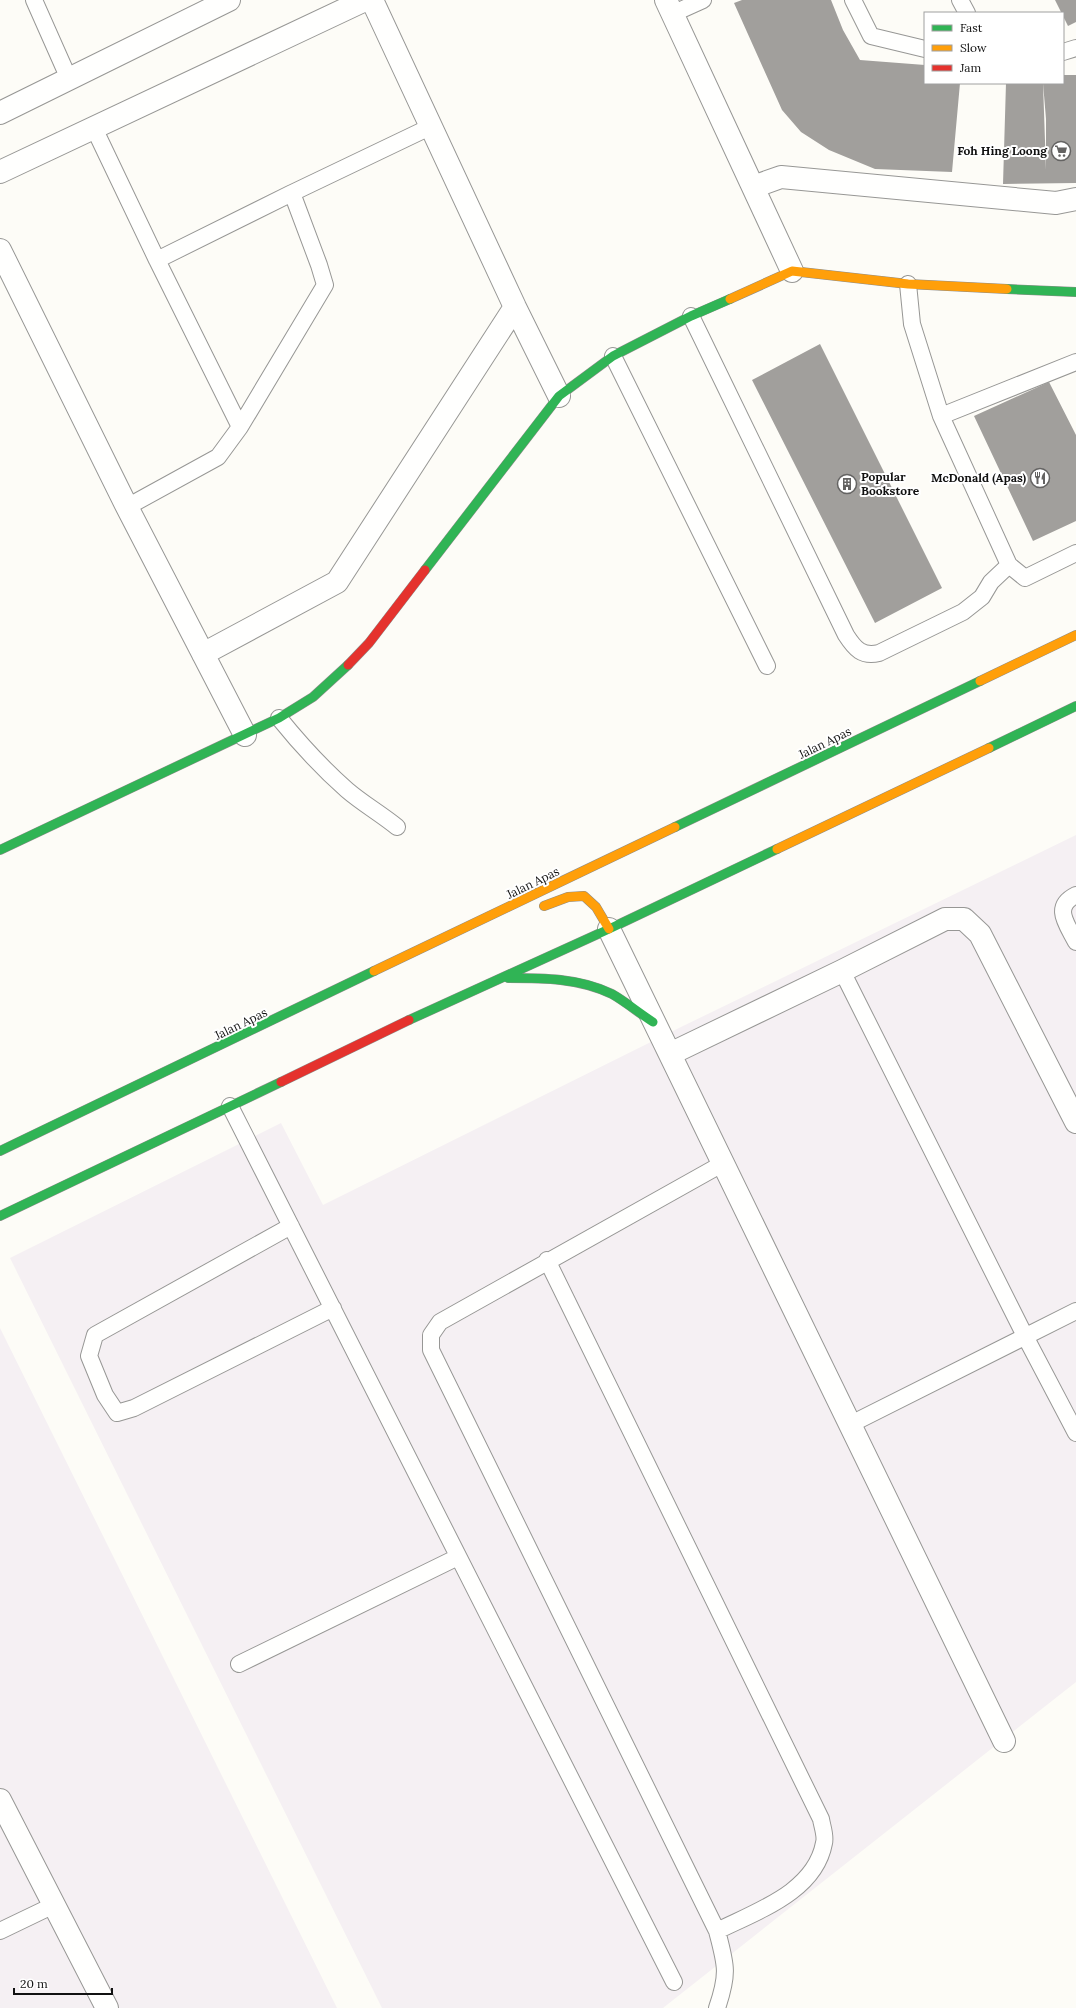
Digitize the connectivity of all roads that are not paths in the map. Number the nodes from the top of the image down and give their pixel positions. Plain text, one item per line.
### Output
1 (34, 0) edge
2 (230, 0) edge
3 (365, 0) edge
4 (372, 0) edge
5 (703, 0) edge
6 (853, 0) edge
7 (960, 0) edge
8 (669, 7) edge
9 (966, 12) edge
10 (1076, 48) edge
11 (924, 50) edge
12 (1064, 52) edge
13 (69, 79) junction
14 (0, 113) edge
15 (432, 126) junction
16 (94, 128) junction
17 (0, 172) edge
18 (753, 187) junction
19 (292, 193) junction
20 (1076, 199) edge
21 (0, 250) edge
22 (157, 260) junction
23 (792, 271) junction
24 (908, 284) junction
25 (1076, 292) edge
26 (515, 307) junction
27 (691, 316) junction
28 (613, 356) junction
29 (1076, 362) edge
30 (559, 396) junction
31 (941, 416) junction
32 (240, 427) junction
33 (128, 507) junction
34 (1076, 553) edge
35 (1009, 565) junction
36 (1076, 635) edge
37 (203, 654) junction
38 (767, 666) dead end
39 (1076, 706) edge
40 (279, 718) junction
41 (245, 735) junction
42 (397, 827) dead end
43 (1, 849) edge
44 (1076, 895) edge
45 (534, 910) dead end
46 (469, 927) junction
47 (609, 929) junction
48 (484, 930) dead end
49 (1076, 942) edge
50 (842, 971) junction
51 (503, 978) junction
52 (653, 1022) junction
53 (670, 1054) junction
54 (230, 1106) junction
55 (1076, 1122) edge
56 (0, 1151) edge
57 (722, 1164) junction
58 (0, 1216) edge
59 (291, 1226) junction
60 (547, 1260) junction
61 (333, 1308) junction
62 (1076, 1311) edge
63 (1025, 1336) junction
64 (849, 1425) junction
65 (1076, 1433) edge
66 (458, 1557) junction
67 (239, 1664) dead end
68 (1004, 1741) dead end
69 (0, 1800) edge
70 (54, 1905) junction
71 (0, 1931) edge
72 (717, 1931) junction
73 (674, 1982) dead end
74 (107, 2008) edge
75 (716, 2008) edge

1 - 13 lane
2 - 13 street
3 - 16 street
4 - 15 street
5 - 8 lane
6 - 11 lane
7 - 9 lane
8 - 18 street
10 - 12 lane
13 - 14 street
15 - 19 lane
15 - 26 street
16 - 17 street
16 - 22 lane
18 - 20 street
18 - 23 street
19 - 22 lane
19 - 32 lane
21 - 33 street
22 - 32 lane
23 - 24 main road
23 - 27 main road
24 - 25 main road
24 - 31 lane
26 - 30 street
26 - 37 street
27 - 28 main road
27 - 35 lane
28 - 30 main road
28 - 38 lane
29 - 31 lane
30 - 40 main road
31 - 35 lane
32 - 33 lane
33 - 37 street
34 - 35 lane
36 - 46 main road, Jalan Apas
37 - 41 street
39 - 47 main road
40 - 41 main road
40 - 42 lane
41 - 43 main road
44 - 49 lane
45 - 47 main road
46 - 48 main road
46 - 56 main road, Jalan Apas
47 - 51 main road
47 - 52 street
50 - 53 street
50 - 55 street
50 - 63 lane
51 - 52 main road
51 - 54 main road
52 - 53 street
53 - 57 street
54 - 58 main road
54 - 59 lane
57 - 60 lane
57 - 64 street
59 - 61 lane
59 - 61 lane
60 - 72 lane
60 - 72 lane
61 - 66 lane
62 - 63 lane
63 - 64 lane
63 - 65 lane
64 - 68 street
66 - 67 lane
66 - 73 lane
69 - 70 street
70 - 71 lane
70 - 74 street
72 - 75 lane

